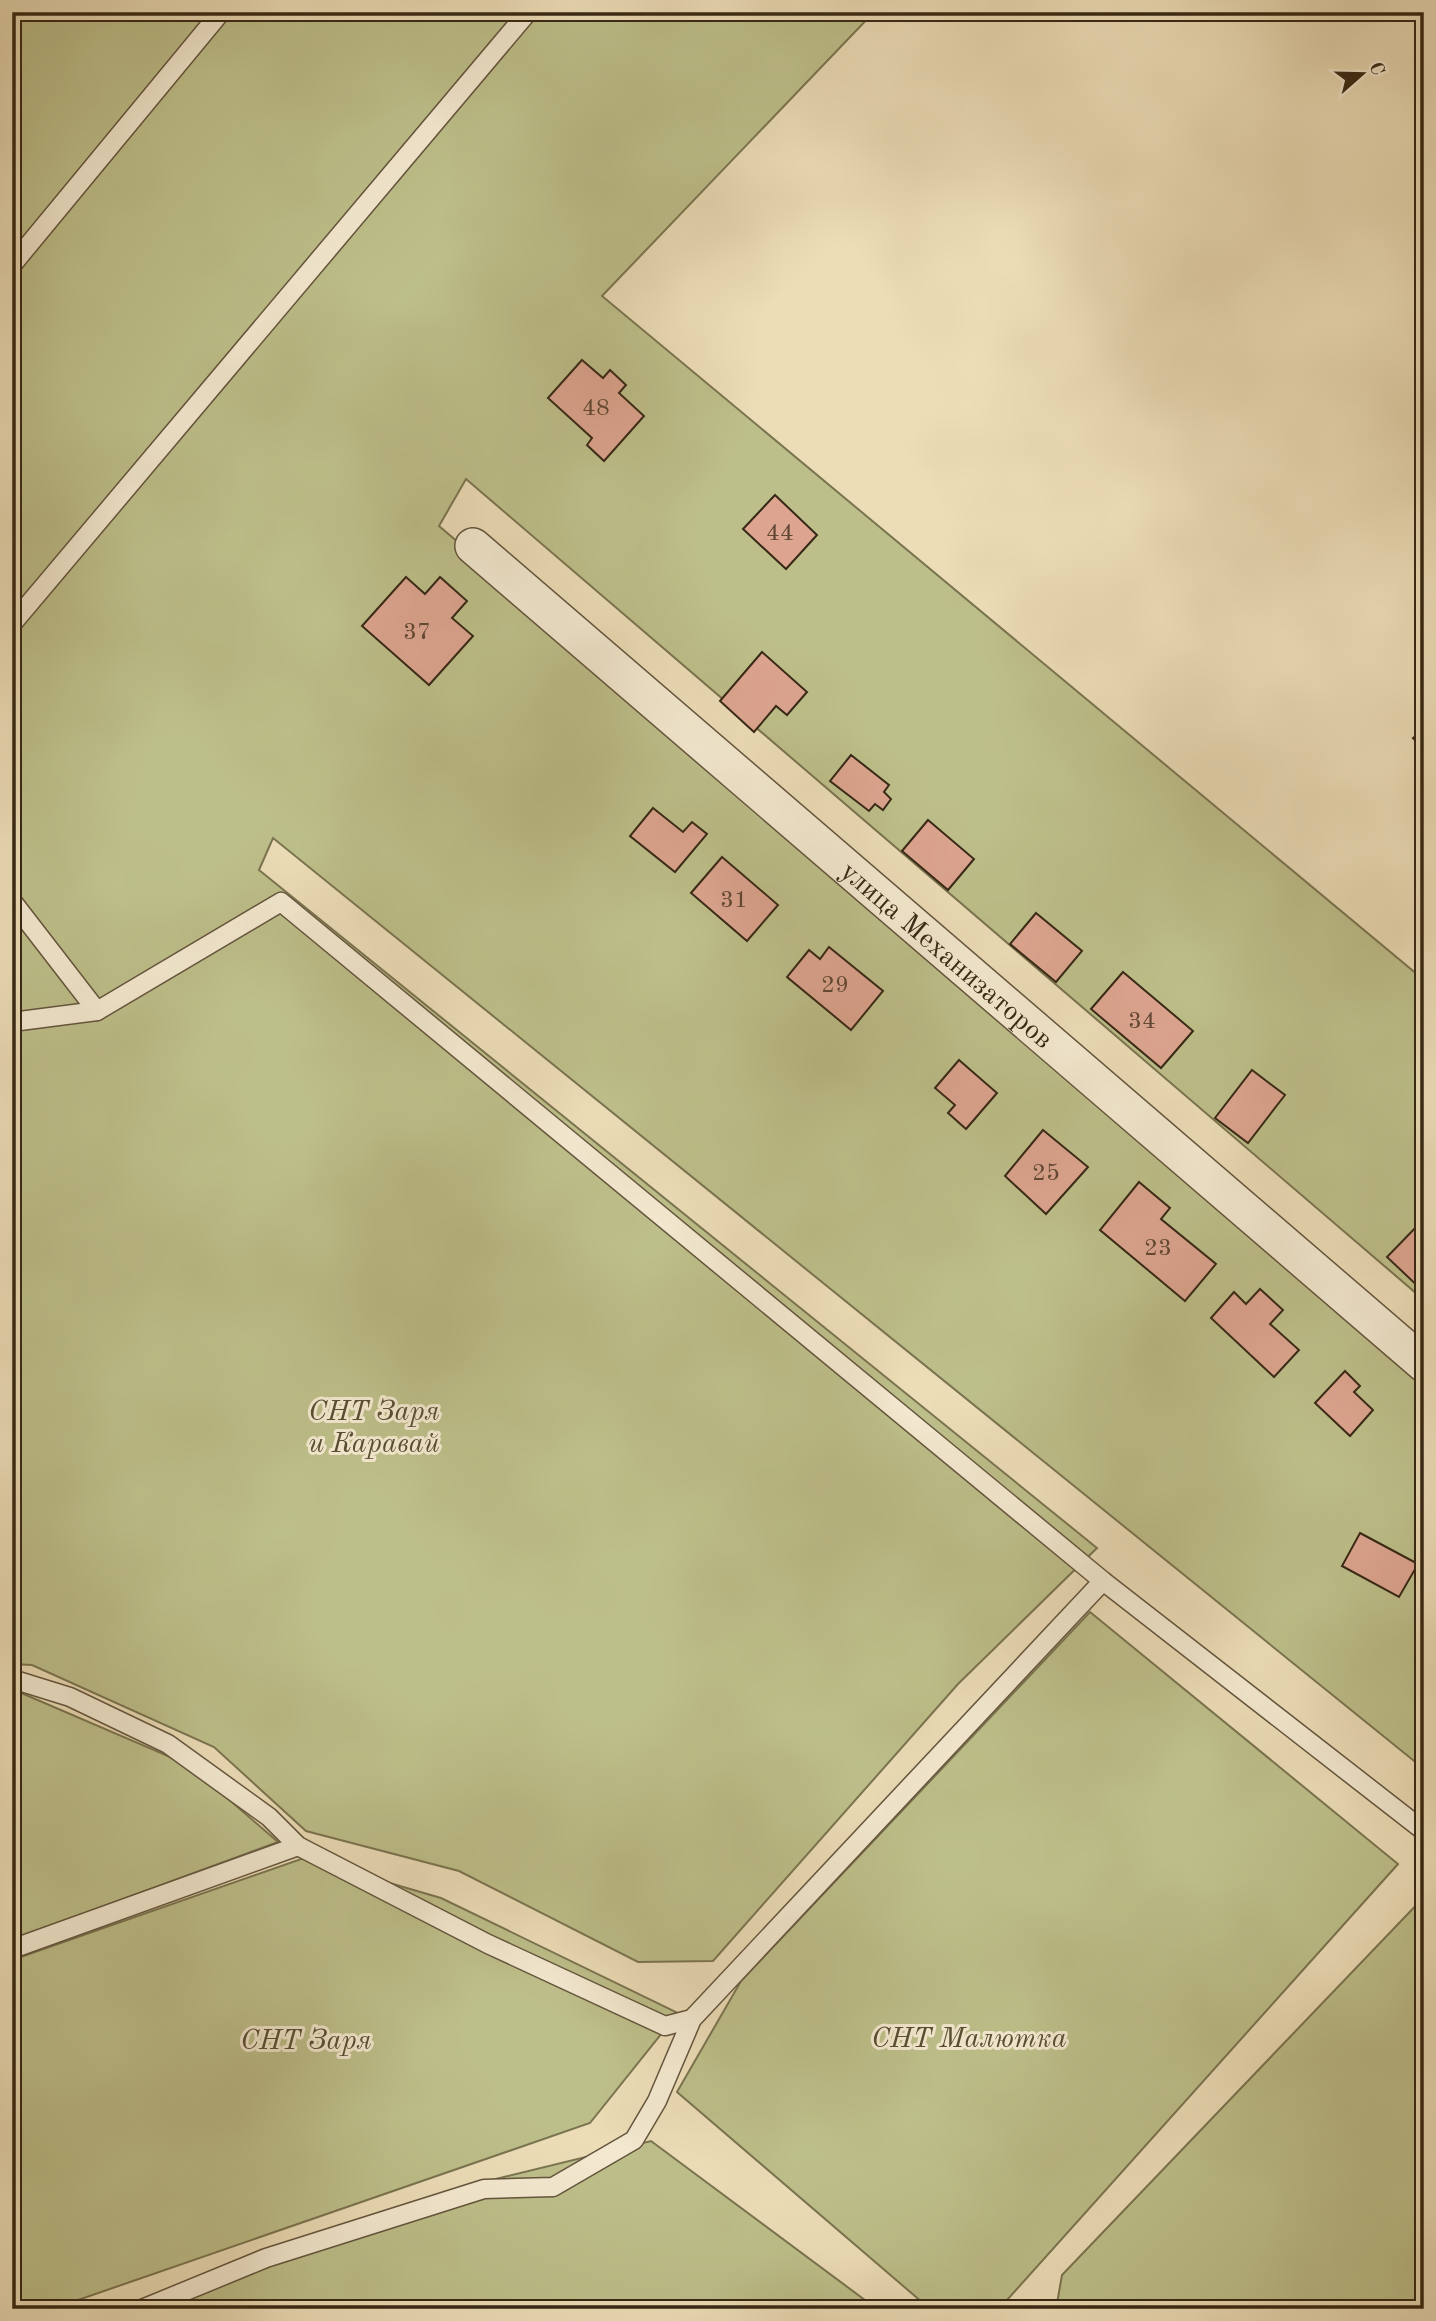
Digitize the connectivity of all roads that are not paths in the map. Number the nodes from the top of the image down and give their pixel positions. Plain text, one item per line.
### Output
1 (221, 12) edge
2 (528, 12) edge
3 (12, 265) edge
4 (473, 546) dead end
5 (12, 624) edge
6 (12, 901) edge
7 (97, 1011) junction
8 (12, 1022) edge
9 (1424, 1364) edge
10 (1103, 1581) junction
11 (12, 1679) edge
12 (1424, 1831) edge
13 (298, 1846) junction
14 (12, 1949) edge
15 (692, 2019) junction
16 (142, 2309) edge

1 - 3 lane
2 - 5 lane
4 - 9 street, улица Механизаторов
6 - 7 lane
7 - 8 lane
7 - 10 lane
10 - 12 lane
10 - 15 lane
11 - 13 lane
13 - 14 lane
13 - 15 lane
15 - 16 lane

